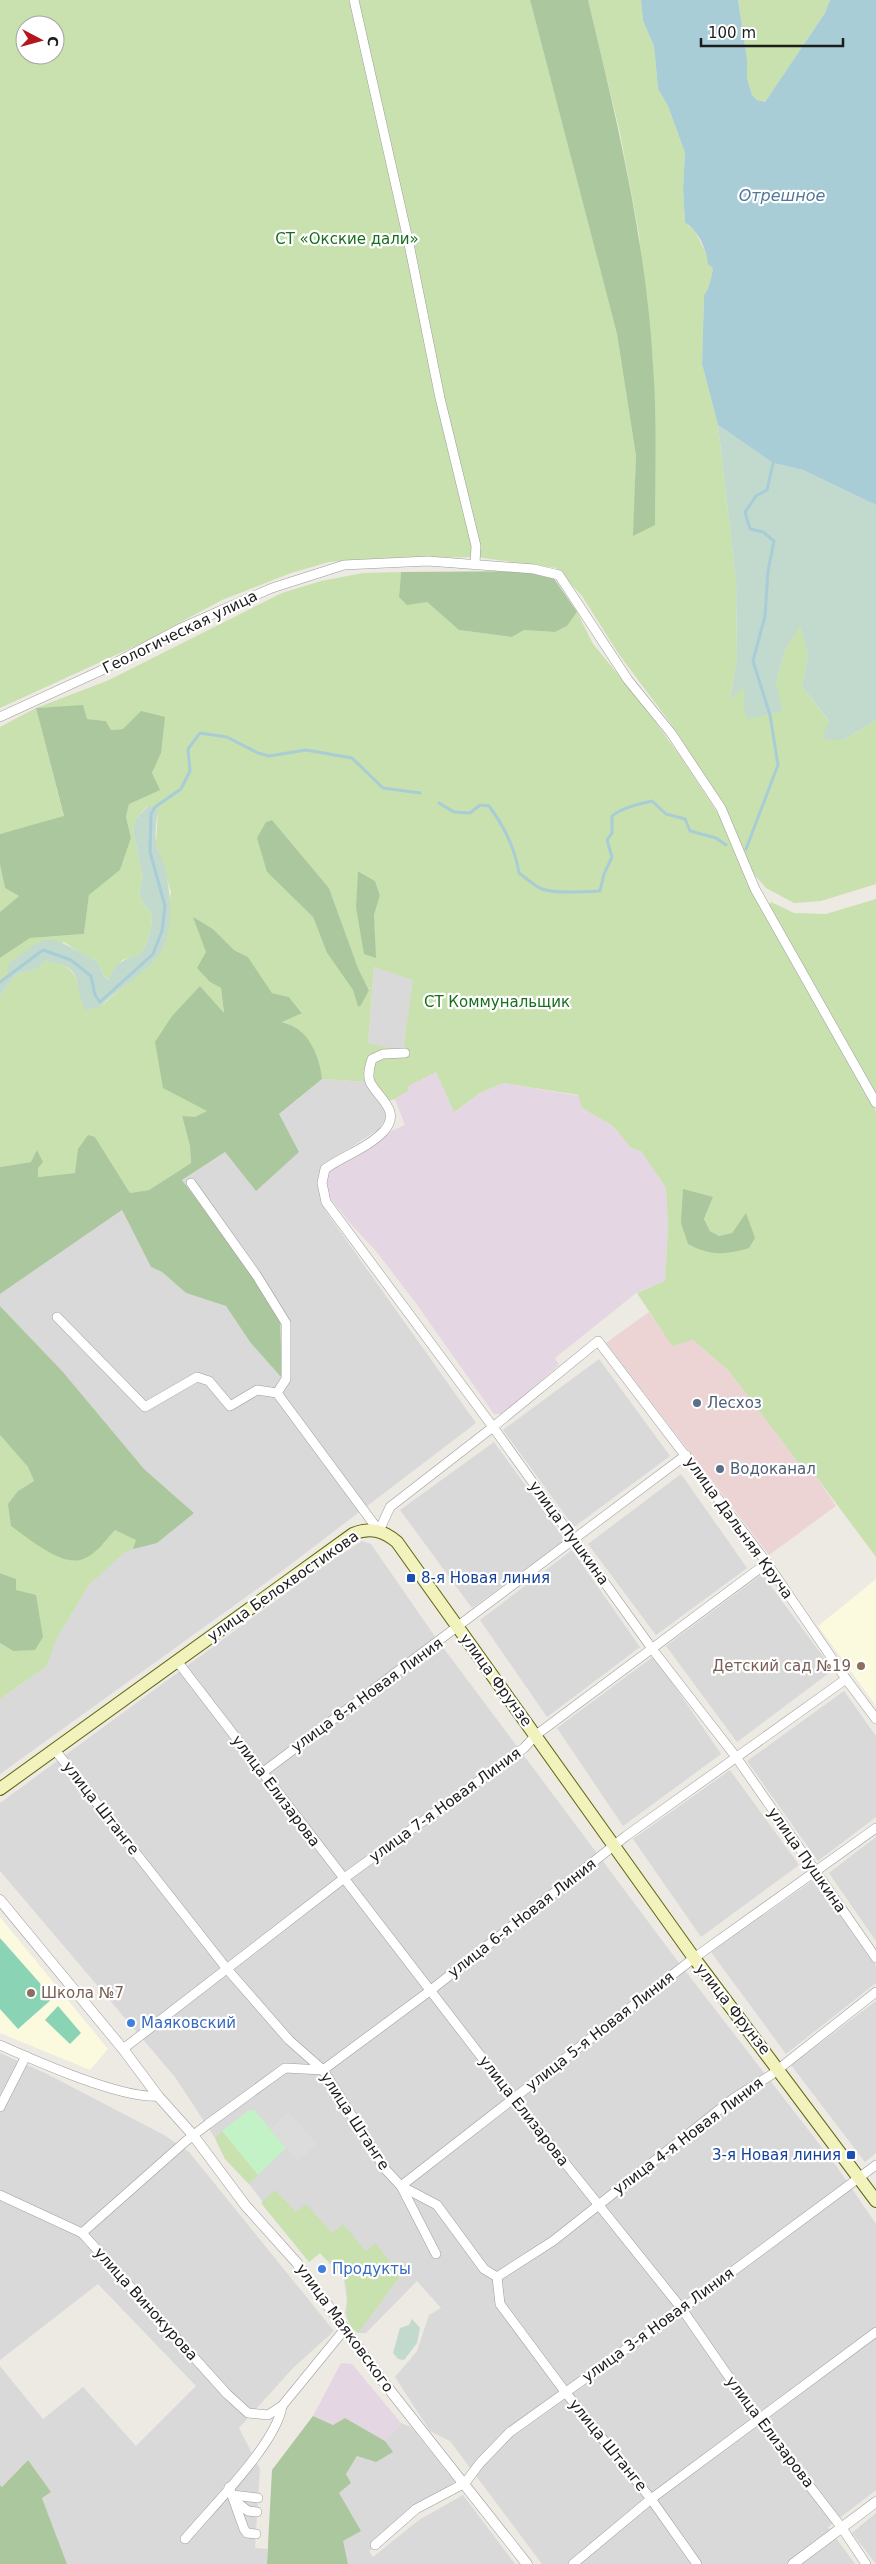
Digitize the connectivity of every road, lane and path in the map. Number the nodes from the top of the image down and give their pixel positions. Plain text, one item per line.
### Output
1 (354, 0) edge
2 (475, 563) junction
3 (0, 717) edge
4 (405, 1053) dead end
5 (876, 1103) edge
6 (190, 1183) dead end
7 (57, 1318) dead end
8 (598, 1341) joint
9 (277, 1393) junction
10 (493, 1428) junction
11 (686, 1456) junction
12 (379, 1531) junction
13 (574, 1540) junction
14 (767, 1563) junction
15 (458, 1627) junction
16 (653, 1650) junction
17 (177, 1661) junction
18 (846, 1679) junction
19 (876, 1718) edge
20 (536, 1735) junction
21 (55, 1750) junction
22 (736, 1757) junction
23 (262, 1772) junction
24 (0, 1789) edge
25 (876, 1828) edge
26 (614, 1845) junction
27 (815, 1873) junction
28 (343, 1879) junction
29 (0, 1900) edge
30 (694, 1958) junction
31 (876, 1958) edge
32 (227, 1969) junction
33 (431, 1990) junction
34 (876, 1992) edge
35 (0, 2045) edge
36 (123, 2050) junction
37 (26, 2056) junction
38 (778, 2068) junction
39 (323, 2070) junction
40 (158, 2096) junction
41 (512, 2098) junction
42 (0, 2107) edge
43 (193, 2135) junction
44 (876, 2165) edge
45 (859, 2178) junction
46 (401, 2186) junction
47 (0, 2195) edge
48 (876, 2201) edge
49 (599, 2203) junction
50 (82, 2233) junction
51 (436, 2254) dead end
52 (497, 2277) junction
53 (682, 2309) junction
54 (344, 2330) junction
55 (876, 2332) edge
56 (566, 2393) junction
57 (282, 2406) junction
58 (758, 2419) junction
59 (465, 2483) junction
60 (231, 2493) junction
61 (258, 2498) dead end
62 (651, 2499) junction
63 (876, 2502) edge
64 (258, 2512) dead end
65 (842, 2528) junction
66 (256, 2534) dead end
67 (185, 2539) dead end
68 (375, 2544) dead end
69 (528, 2564) edge
70 (574, 2564) edge
71 (697, 2564) edge
72 (793, 2564) edge
73 (866, 2564) edge

1 - 2 street
2 - 3 street, Геологическая улица
2 - 5 street, Геологическая улица
4 - 10 street, улица Пушкина
6 - 9 street
7 - 9 street
8 - 10 street, улица Белохвостикова
8 - 11 street, улица Дальняя Круча
9 - 12 street, улица Фрунзе
10 - 12 street, улица Белохвостикова
10 - 13 street, улица Пушкина
11 - 13 street, улица 8-я Новая Линия
11 - 14 street, улица Дальняя Круча
12 - 15 main road, улица Фрунзе
12 - 17 main road, улица Белохвостикова
13 - 15 street, улица 8-я Новая Линия
13 - 16 street, улица Пушкина
14 - 16 street, улица 7-я Новая Линия
14 - 18 street, улица Дальняя Круча
15 - 20 main road, улица Фрунзе
15 - 23 street, улица 8-я Новая Линия
16 - 20 street, улица 7-я Новая Линия
16 - 22 street, улица Пушкина
17 - 21 main road, улица Белохвостикова
17 - 23 street, улица Елизарова
18 - 19 street, улица Дальняя Круча
18 - 22 street, улица 6-я Новая Линия
20 - 26 main road, улица Фрунзе
20 - 28 street, улица 7-я Новая Линия
21 - 24 main road, улица Белохвостикова
21 - 32 street, улица Штанге
22 - 26 street, улица 6-я Новая Линия
22 - 27 street, улица Пушкина
23 - 28 street, улица Елизарова
25 - 27 street, улица 5-я Новая Линия
26 - 30 main road, улица Фрунзе
26 - 33 street, улица 6-я Новая Линия
27 - 30 street, улица 5-я Новая Линия
27 - 31 street, улица Пушкина
28 - 32 street, улица 7-я Новая Линия
28 - 33 street, улица Елизарова
29 - 36 street, улица Маяковского
30 - 38 main road, улица Фрунзе
30 - 41 street, улица 5-я Новая Линия
32 - 36 street, улица 7-я Новая Линия
32 - 39 street, улица Штанге
33 - 39 street, улица 6-я Новая Линия
33 - 41 street, улица Елизарова
34 - 38 street, улица 4-я Новая Линия
35 - 37 street
36 - 40 street, улица Маяковского
37 - 40 street
37 - 42 street
38 - 45 main road, улица Фрунзе
38 - 49 street, улица 4-я Новая Линия
39 - 43 street
39 - 46 street, улица Штанге
40 - 43 street, улица Маяковского
41 - 46 street, улица 5-я Новая Линия
41 - 49 street, улица Елизарова
43 - 50 street
43 - 54 street, улица Маяковского
44 - 45 street, улица 3-я Новая Линия
45 - 48 main road, улица Фрунзе
45 - 53 street, улица 3-я Новая Линия
46 - 51 street
46 - 52 street, улица Штанге
47 - 50 street, улица Винокурова
49 - 52 street, улица 4-я Новая Линия
49 - 53 street, улица Елизарова
50 - 57 street, улица Винокурова
52 - 56 street, улица Штанге
53 - 56 street, улица 3-я Новая Линия
53 - 58 street, улица Елизарова
54 - 57 street
54 - 59 street, улица Маяковского
55 - 58 street
56 - 59 street, улица 3-я Новая Линия
56 - 62 street, улица Штанге
57 - 60 street
58 - 62 street
58 - 65 street, улица Елизарова
59 - 68 street, улица 3-я Новая Линия
59 - 69 street, улица Маяковского
60 - 61 street
60 - 64 street
60 - 66 street
60 - 67 street
62 - 70 street
62 - 71 street, улица Штанге
63 - 65 street
65 - 72 street
65 - 73 street, улица Елизарова

